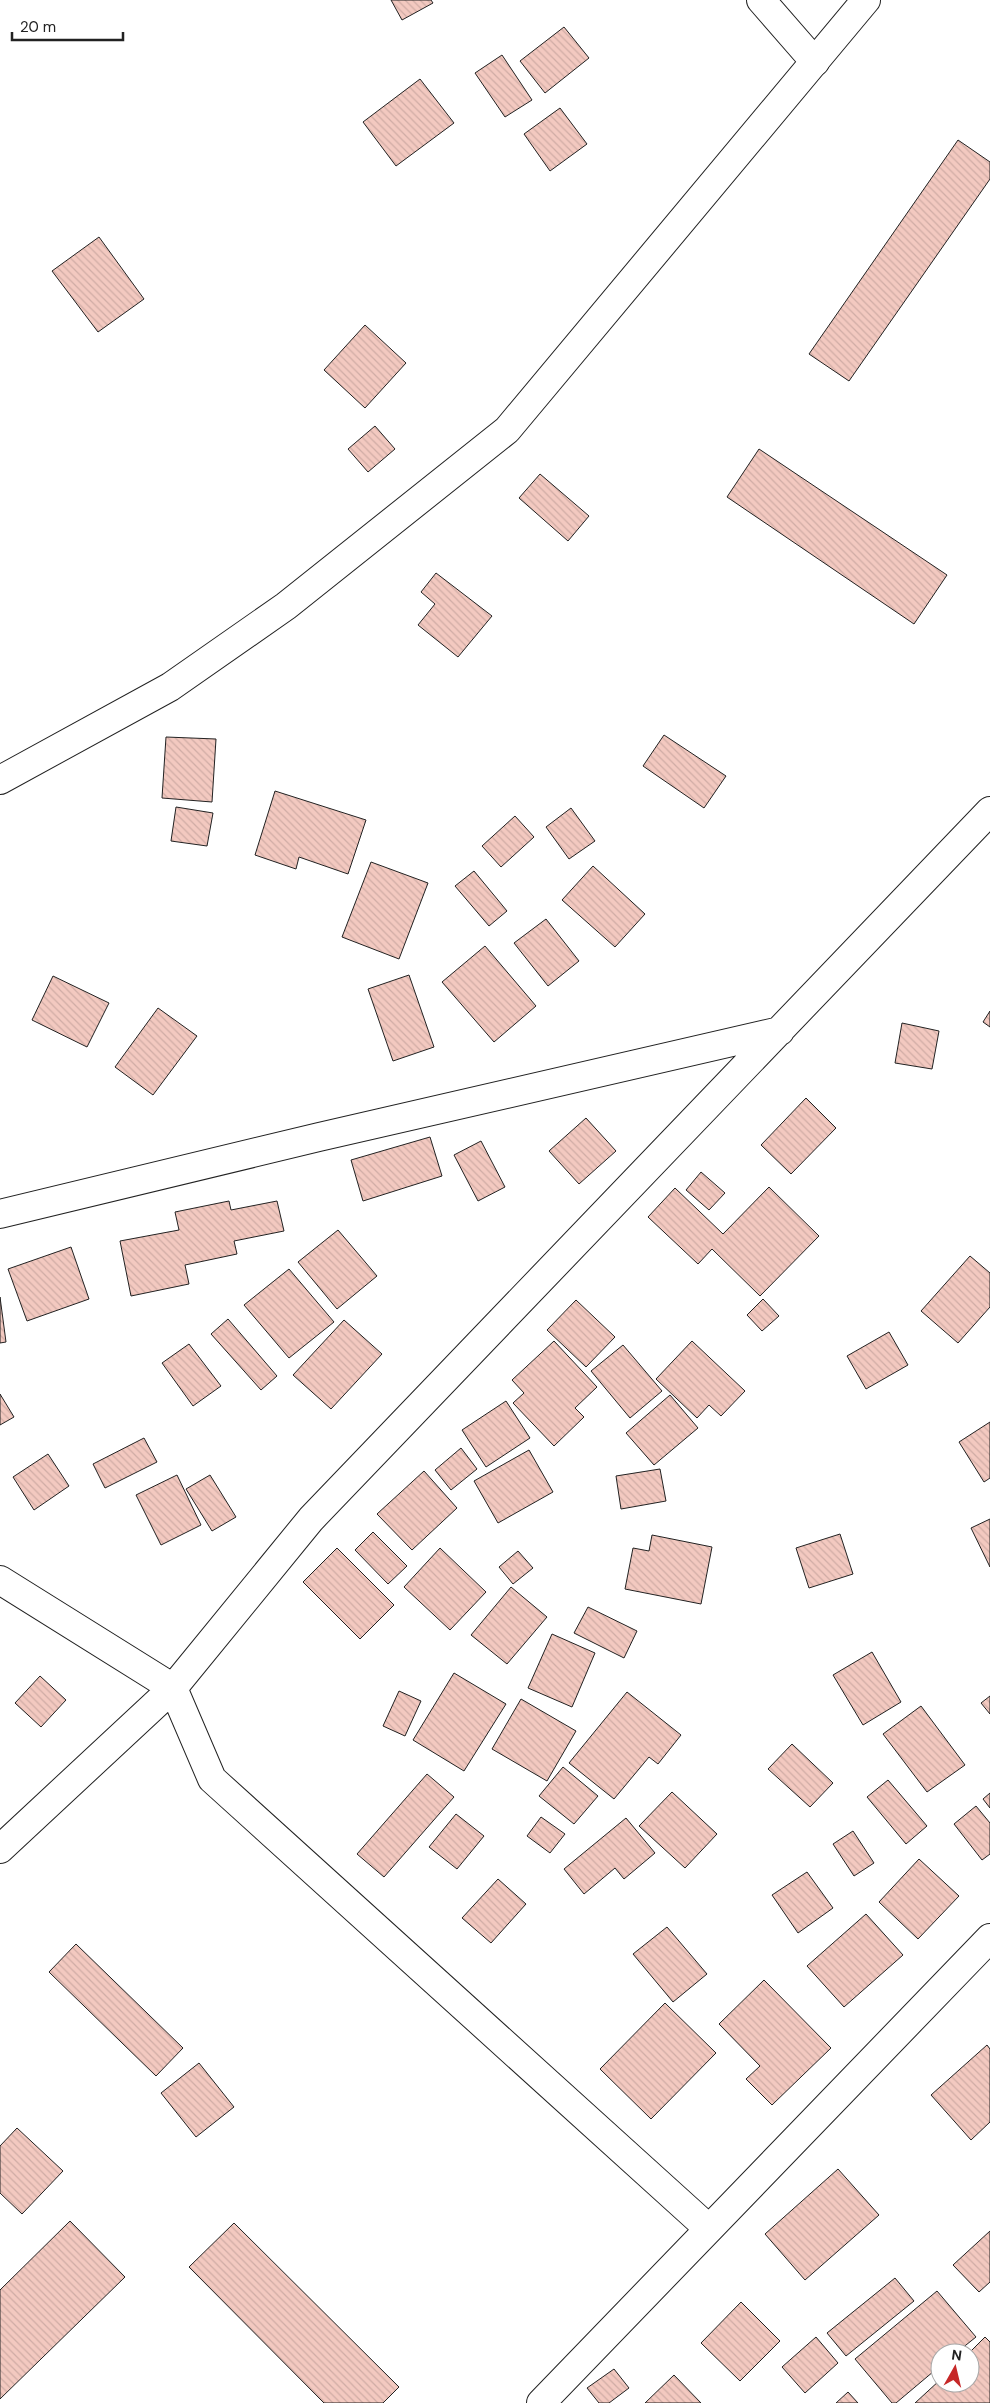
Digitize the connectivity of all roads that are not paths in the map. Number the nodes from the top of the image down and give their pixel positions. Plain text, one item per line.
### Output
1 (761, 0) edge
2 (866, 0) edge
3 (815, 62) junction
4 (0, 780) edge
5 (990, 811) edge
6 (780, 1031) junction
7 (0, 1214) edge
8 (0, 1580) edge
9 (173, 1688) junction
10 (0, 1849) edge
11 (990, 1938) edge
12 (708, 2228) junction
13 (541, 2403) edge

1 - 3 street
2 - 3 street
3 - 4 street
5 - 6 street
6 - 7 street
6 - 9 street
8 - 9 street
9 - 10 street
9 - 12 street
11 - 12 street
12 - 13 street

